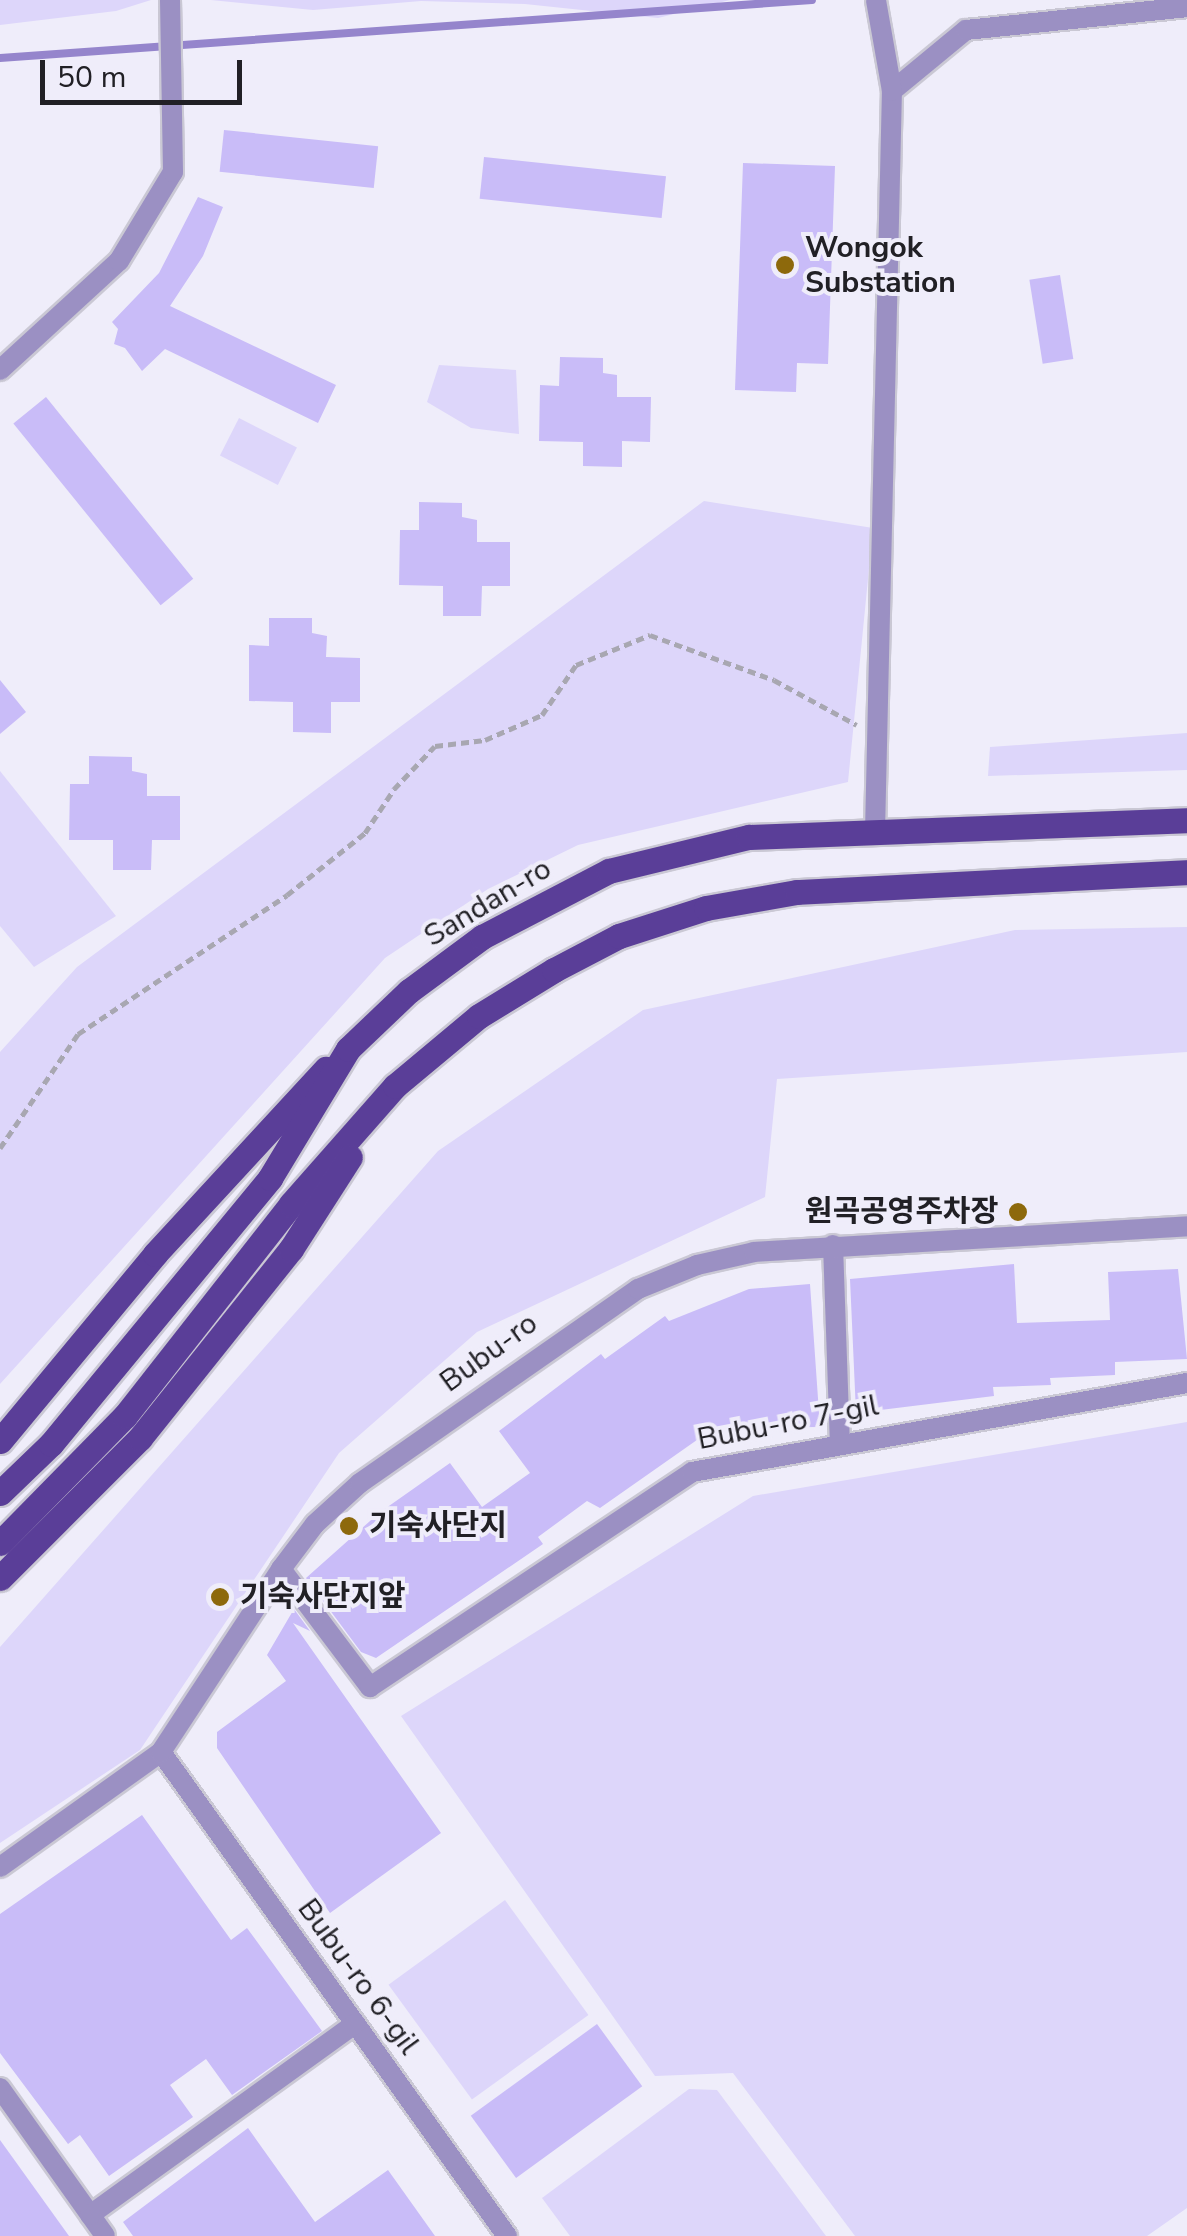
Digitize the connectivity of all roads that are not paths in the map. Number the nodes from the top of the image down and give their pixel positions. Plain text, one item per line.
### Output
1 (170, 0) edge
2 (876, 0) edge
3 (1187, 7) edge
4 (892, 91) junction
5 (0, 370) edge
6 (1187, 820) edge
7 (875, 832) junction
8 (1187, 872) edge
9 (348, 1048) junction
10 (395, 1086) junction
11 (1187, 1226) edge
12 (832, 1246) junction
13 (1187, 1383) edge
14 (0, 1441) edge
15 (840, 1442) junction
16 (0, 1493) edge
17 (0, 1544) edge
18 (281, 1569) junction
19 (0, 1578) edge
20 (161, 1752) junction
21 (0, 1867) edge
22 (355, 2024) junction
23 (0, 2088) edge
24 (90, 2215) junction
25 (105, 2236) edge
26 (507, 2236) edge

1 - 5 street
2 - 4 street
3 - 4 street
4 - 7 street
6 - 7 main road, Sandan-ro
7 - 9 main road, Sandan-ro
8 - 10 main road
9 - 14 main road
9 - 16 main road, Sandan-ro
10 - 17 main road
10 - 19 main road
11 - 12 street, Bubu-ro
12 - 15 street
12 - 18 street, Bubu-ro
13 - 15 street, Bubu-ro 7-gil
15 - 18 street, Bubu-ro 7-gil
18 - 20 street, Bubu-ro
20 - 21 street, Bubu-ro
20 - 22 street, Bubu-ro 6-gil
22 - 24 street
22 - 26 street, Bubu-ro 6-gil
23 - 24 street
24 - 25 street

